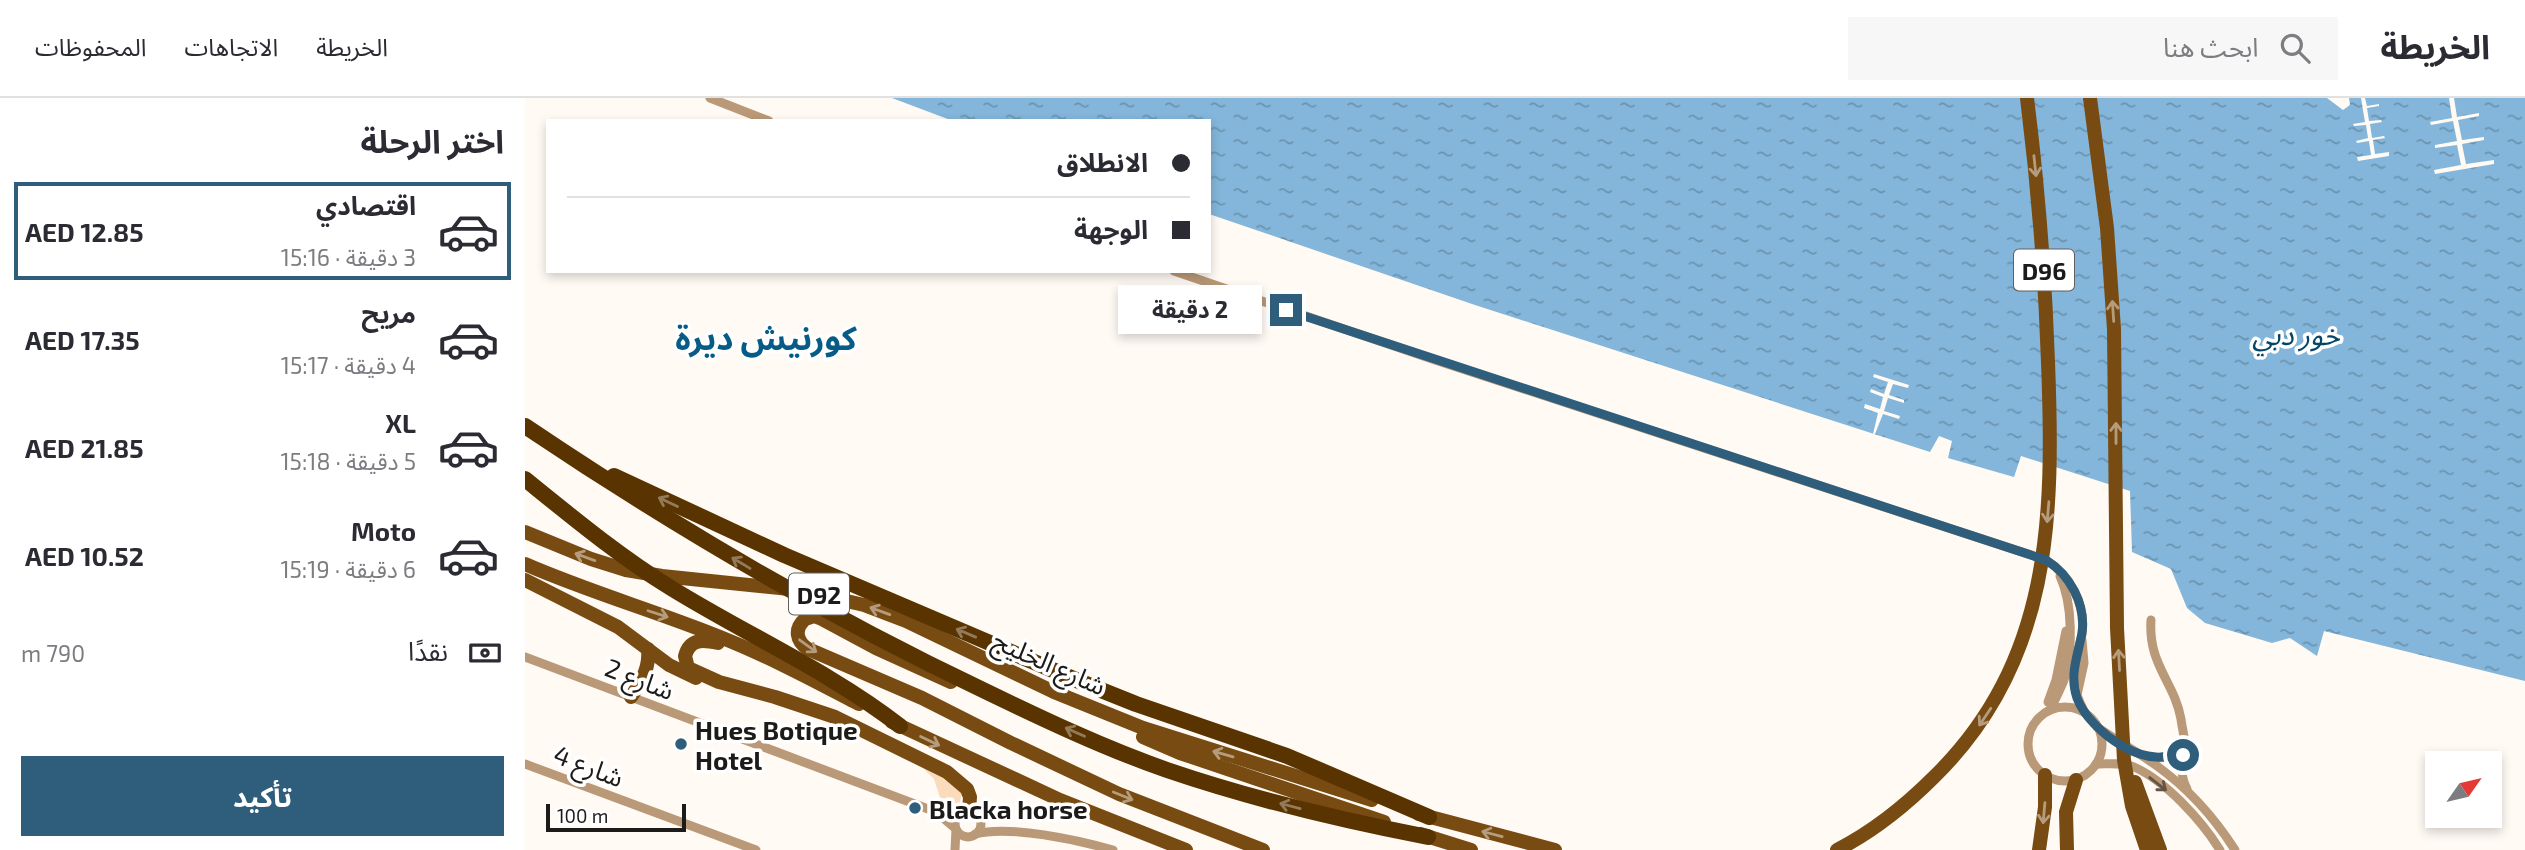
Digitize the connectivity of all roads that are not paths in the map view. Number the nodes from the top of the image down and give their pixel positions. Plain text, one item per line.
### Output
1 (710, 98) edge
2 (2027, 98) edge
3 (2090, 98) edge
4 (764, 119) edge
5 (1180, 273) edge
6 (527, 428) edge
7 (525, 479) edge
8 (525, 532) edge
9 (525, 564) edge
10 (2055, 565) junction
11 (525, 580) edge
12 (2151, 620) dead end
13 (647, 649) junction
14 (748, 649) junction
15 (525, 657) edge
16 (731, 685) junction
17 (992, 695) junction
18 (631, 698) junction
19 (2047, 712) junction
20 (1103, 713) junction
21 (2085, 713) junction
22 (900, 726) junction
23 (2098, 727) junction
24 (2123, 729) junction
25 (2185, 747) junction
26 (2137, 754) junction
27 (525, 764) edge
28 (2096, 764) junction
29 (2045, 775) junction
30 (2075, 779) junction
31 (2188, 792) junction
32 (936, 812) junction
33 (971, 814) junction
34 (1429, 817) junction
35 (956, 828) junction
36 (1000, 832) junction
37 (972, 836) junction
38 (1428, 837) junction
39 (739, 846) edge
40 (756, 850) edge
41 (955, 850) edge
42 (1113, 850) edge
43 (1187, 850) edge
44 (1263, 850) edge
45 (1471, 850) edge
46 (1555, 850) edge
47 (1837, 850) edge
48 (2039, 850) edge
49 (2067, 850) edge
50 (2147, 850) edge
51 (2160, 850) edge
52 (2220, 850) edge
53 (2235, 850) edge

1 - 4 street
2 -> 47 main road, D96
24 -> 3 main road, D96
5 - 10 street
17 -> 6 highway
34 -> 6 highway
7 - 22 highway
20 -> 8 main road, شارع الخليج / D92
9 -> 14 main road
10 - 19 street
10 - 21 street
11 - 13 main road
12 - 25 street
13 - 16 main road
13 - 18 main road
14 - 16 main road
14 - 22 main road
15 - 18 street, شارع 2
16 - 33 main road
38 -> 17 highway
17 -> 44 main road
18 - 32 street, شارع 2
19 - 21 street
19 - 29 street
34 -> 20 main road, شارع الخليج / D92
20 - 38 main road
21 - 23 street
22 -> 43 main road
23 - 26 street
23 - 28 street
24 - 50 main road
24 - 51 main road
25 - 26 street
25 - 31 street
26 - 31 street
27 - 39 street, شارع 4
28 - 30 street
28 -> 52 street
29 - 30 street
29 -> 48 main road
30 - 49 main road
31 - 53 street
32 - 33 street, شارع 2
32 - 35 street, شارع 2
33 - 35 street
33 - 36 street
33 - 37 street
46 -> 34 main road, شارع الخليج / D92
35 - 37 street
35 - 41 street
36 - 37 street
36 - 42 street
37 - 41 street
38 - 45 main road
39 - 40 street, شارع 4

